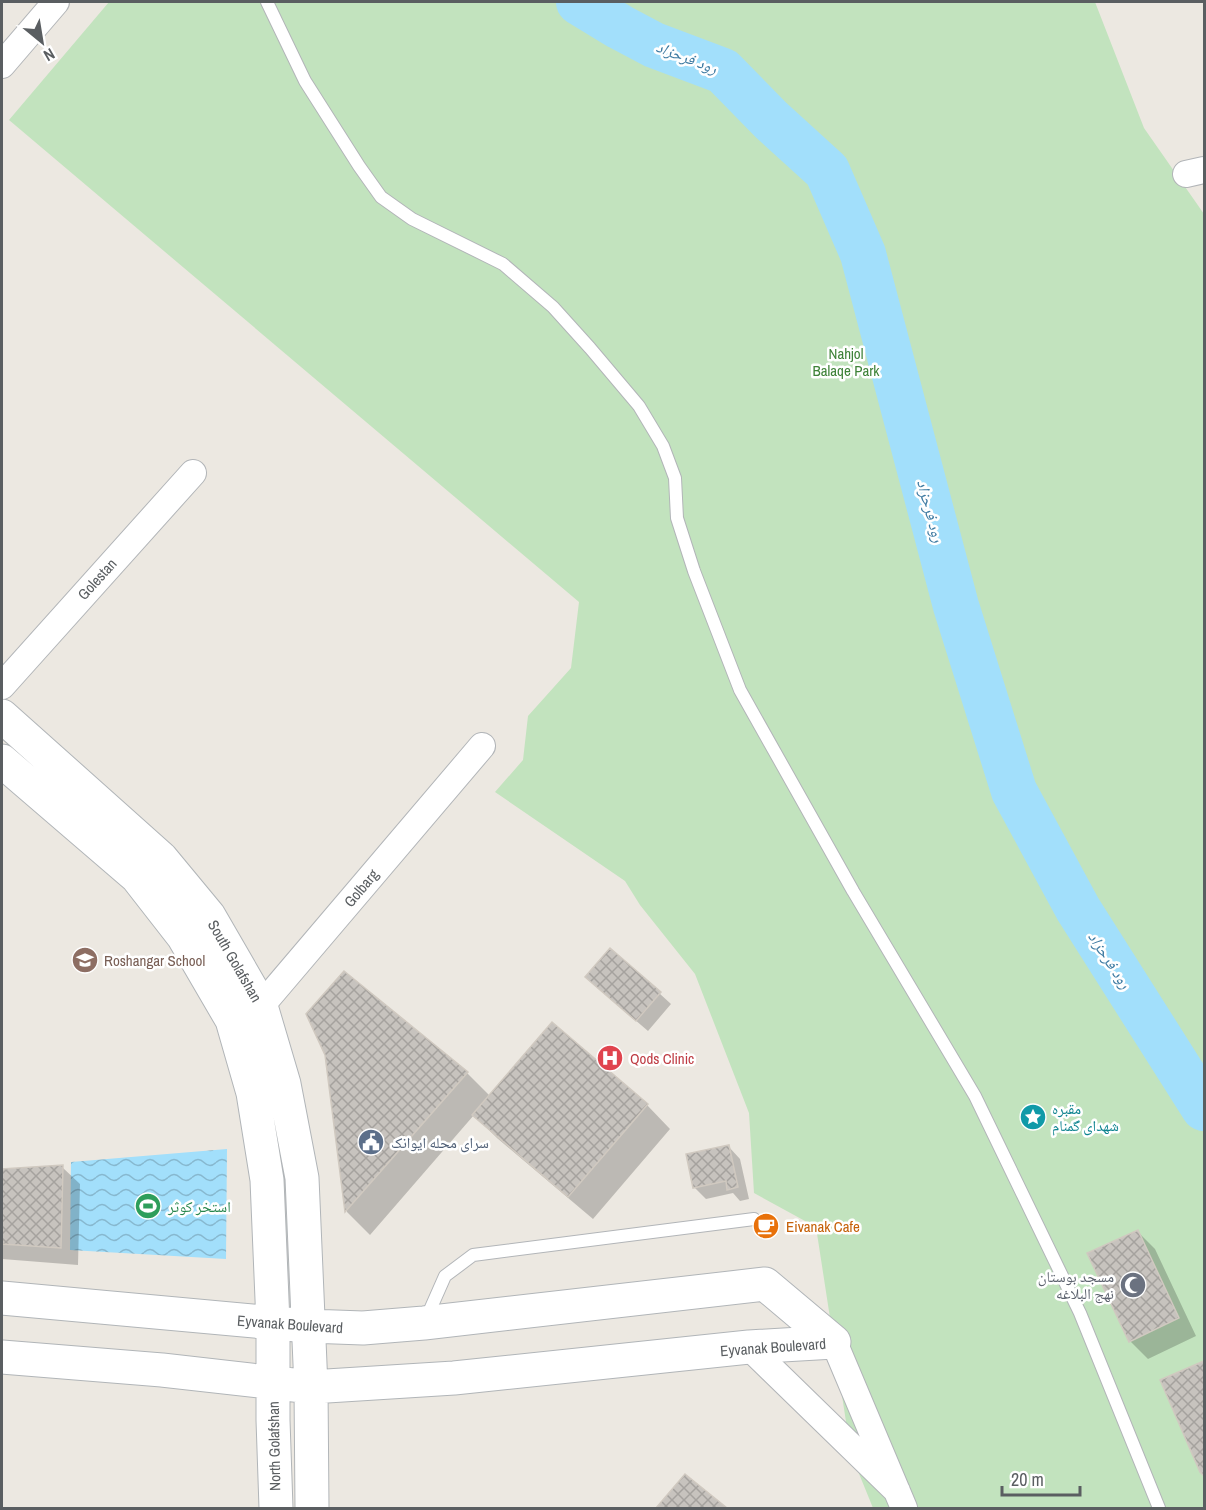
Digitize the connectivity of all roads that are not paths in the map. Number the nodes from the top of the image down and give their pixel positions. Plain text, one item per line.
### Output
1 (56, 2) edge
2 (267, 2) edge
3 (2, 65) edge
4 (193, 473) dead end
5 (2, 686) edge
6 (2, 716) edge
7 (482, 746) dead end
8 (2, 761) edge
9 (261, 1006) junction
10 (232, 1020) junction
11 (754, 1219) dead end
12 (2, 1298) edge
13 (273, 1323) junction
14 (424, 1323) junction
15 (309, 1326) junction
16 (834, 1342) junction
17 (749, 1347) junction
18 (2, 1357) edge
19 (273, 1383) junction
20 (311, 1387) junction
21 (901, 1500) edge
22 (276, 1509) edge
23 (312, 1509) edge
24 (1159, 1509) edge

1 - 3 street
2 - 24 lane
4 - 5 street, Golestan
6 - 9 main road, South Golafshan
7 - 9 street, Golbarg
8 - 10 main road
9 - 10 street, Golbarg
9 - 15 main road, South Golafshan
10 - 13 main road
11 - 14 lane
12 - 13 main road, Eyvanak Boulevard
13 - 15 main road, Eyvanak Boulevard
13 - 19 main road, North Golafshan
14 - 15 main road, Eyvanak Boulevard
14 - 16 main road, Eyvanak Boulevard
15 - 20 main road, South Golafshan
16 - 17 main road, Eyvanak Boulevard
16 - 21 street
17 - 20 main road, Eyvanak Boulevard
17 - 21 street
18 - 19 main road, Eyvanak Boulevard
19 - 20 main road, Eyvanak Boulevard
19 - 22 main road, North Golafshan
20 - 23 main road

